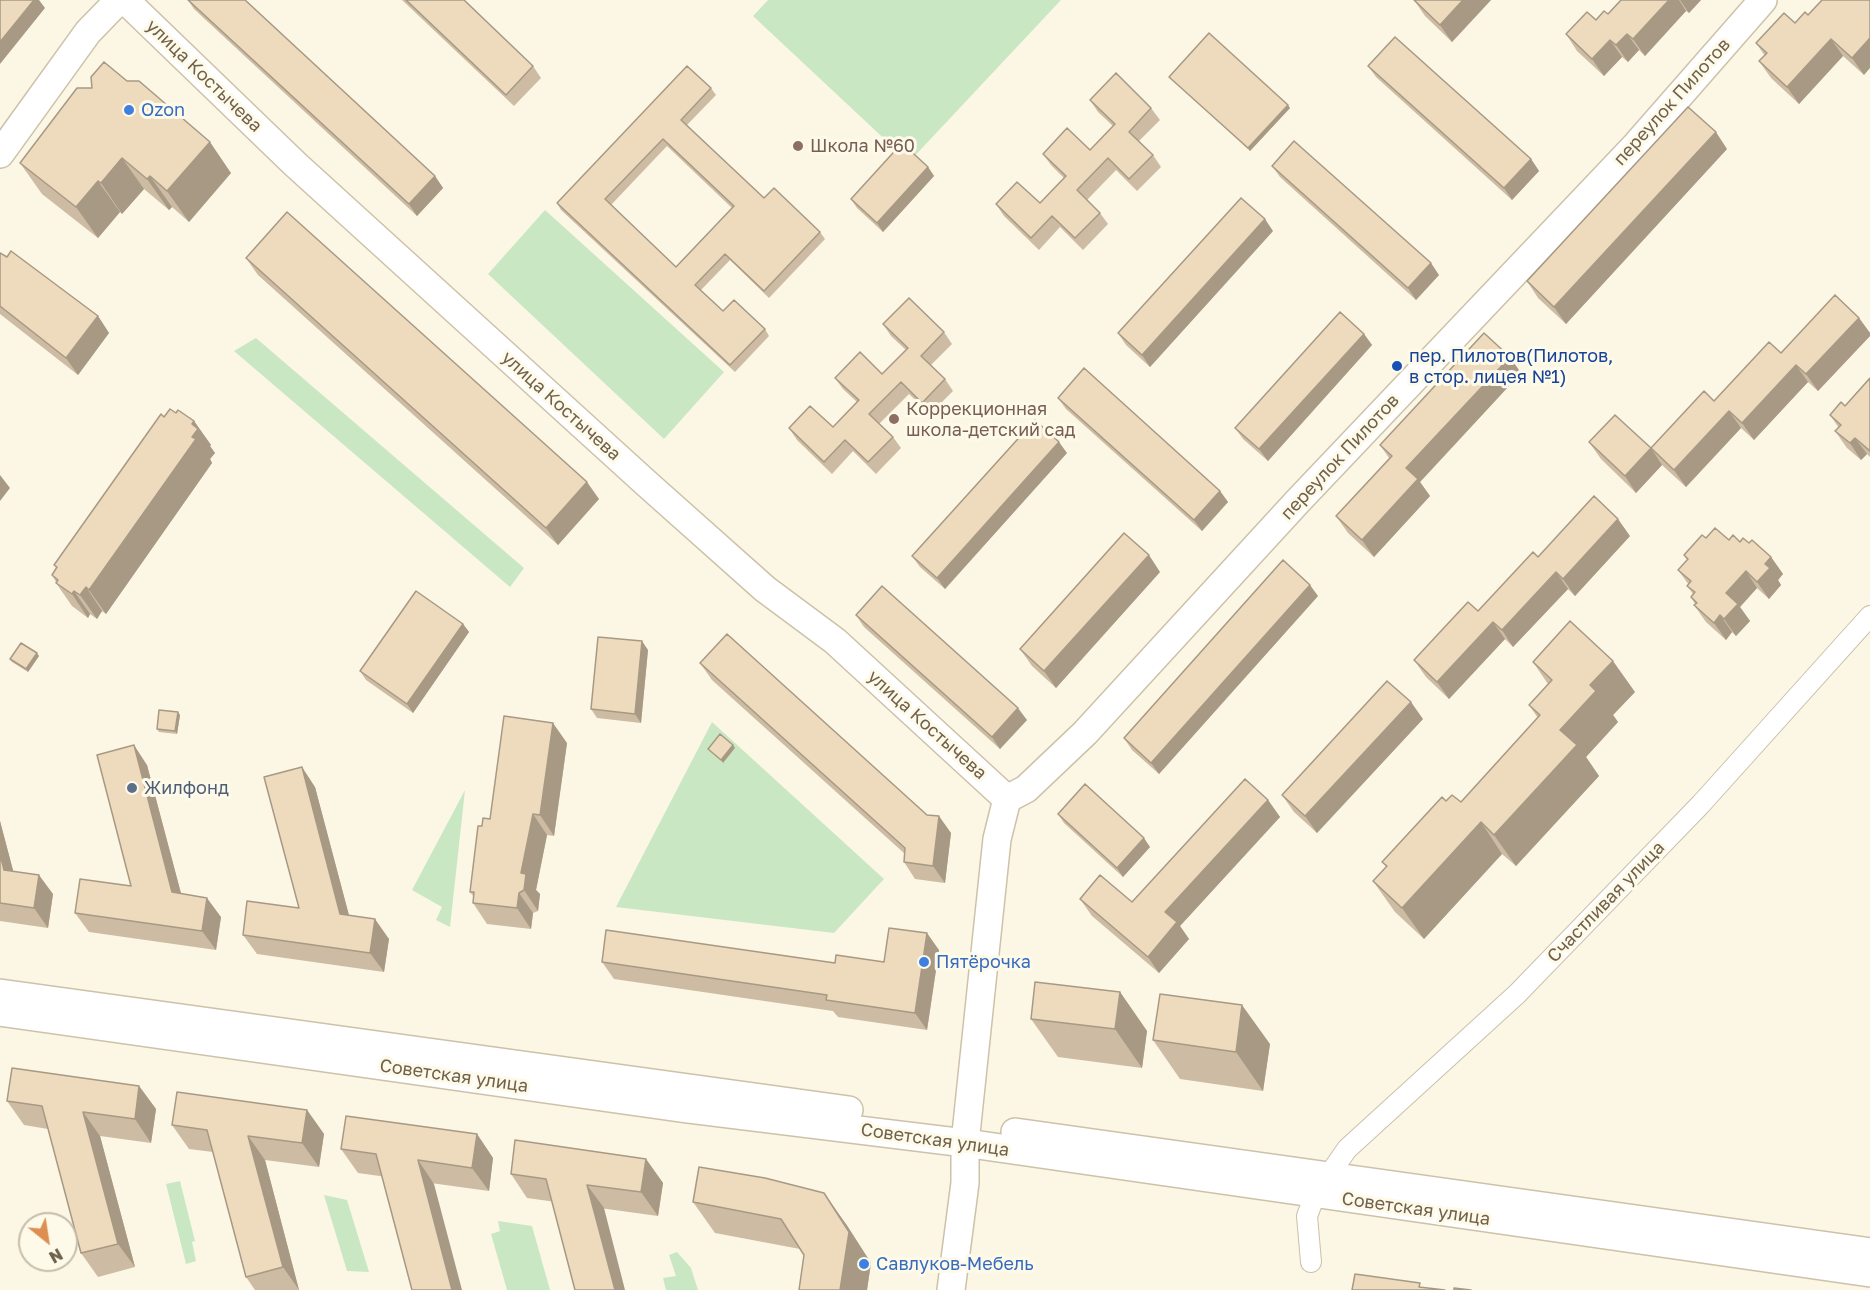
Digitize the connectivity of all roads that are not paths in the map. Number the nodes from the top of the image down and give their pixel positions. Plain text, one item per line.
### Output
1 (119, 0) edge
2 (125, 0) edge
3 (1763, 0) edge
4 (0, 154) edge
5 (1870, 616) edge
6 (1007, 799) junction
7 (0, 993) edge
8 (0, 1012) edge
9 (966, 1134) junction
10 (1322, 1185) junction
11 (1870, 1252) edge
12 (1311, 1262) dead end
13 (1870, 1273) edge
14 (951, 1290) edge

1 - 4 main road
2 - 6 main road, улица Костычева
3 - 6 main road, переулок Пилотов
5 - 10 street, Счастливая улица
6 - 9 main road
7 - 9 main road, Советская улица
8 - 9 main road, Советская улица
9 - 10 main road, Советская улица
9 - 14 main road
10 - 11 main road, Советская улица
10 - 12 street, Счастливая улица
10 - 13 main road, Советская улица

